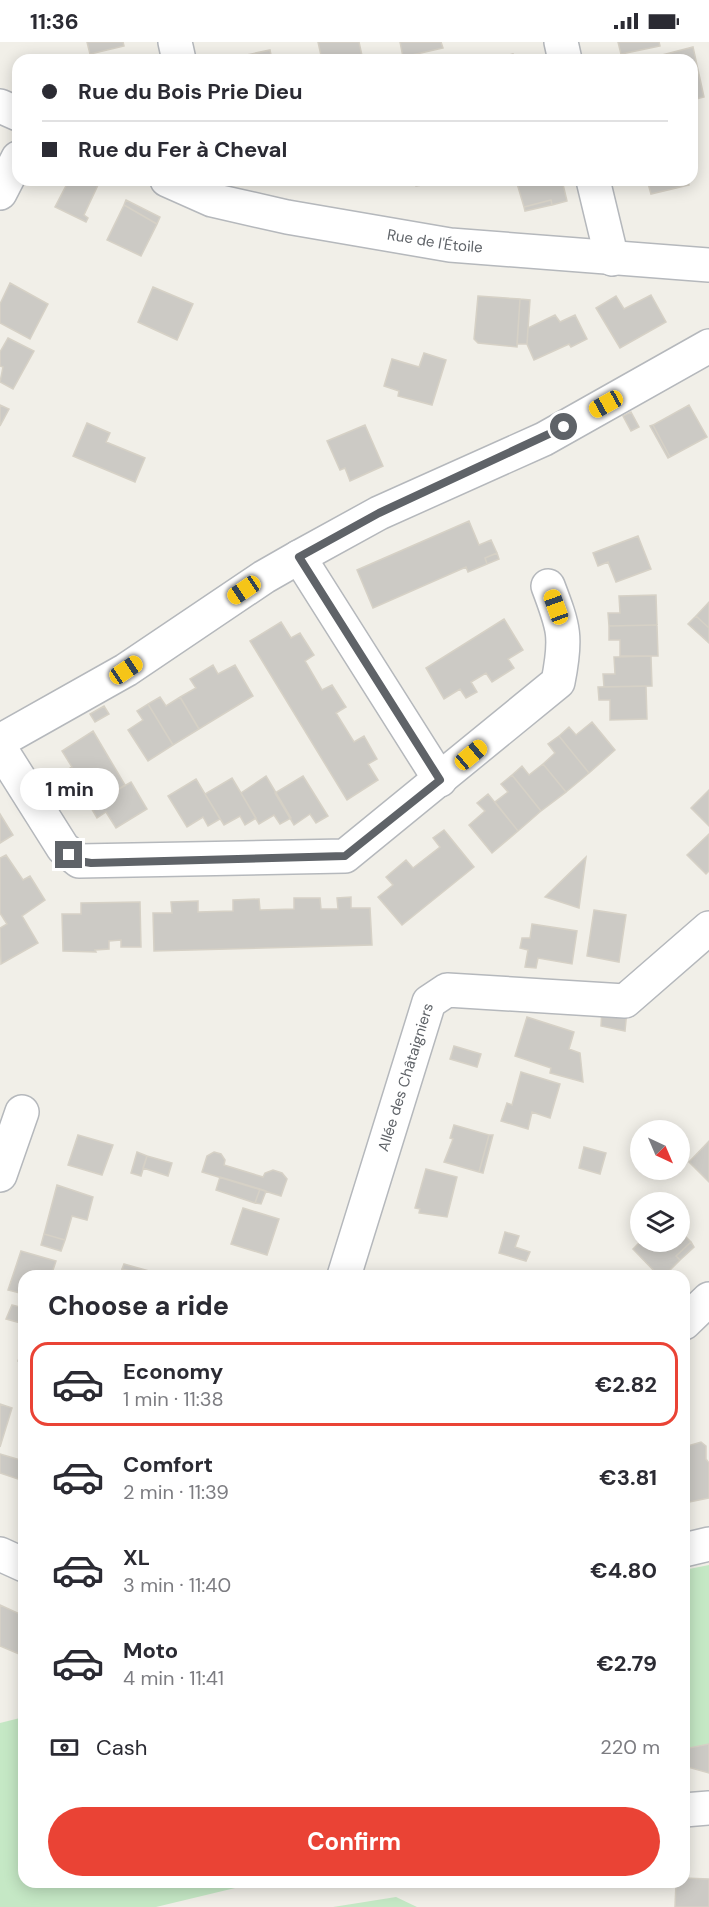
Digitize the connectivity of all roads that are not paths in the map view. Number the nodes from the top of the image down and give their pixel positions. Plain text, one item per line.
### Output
1 (12, 170) edge
2 (193, 186) edge
3 (594, 186) edge
4 (210, 190) edge
5 (0, 193) edge
6 (612, 259) junction
7 (709, 265) edge
8 (709, 346) edge
9 (299, 557) junction
10 (548, 586) dead end
11 (0, 741) edge
12 (0, 748) edge
13 (440, 780) junction
14 (709, 928) edge
15 (22, 1112) dead end
16 (0, 1175) edge
17 (346, 1270) edge
18 (709, 1299) edge
19 (690, 1317) edge
20 (709, 1544) edge
21 (690, 1549) edge
22 (0, 1554) edge
23 (18, 1562) edge
24 (709, 1808) edge
25 (690, 1810) edge

1 - 5 street
2 - 4 street, Rue de l'Étoile
3 - 6 street
4 - 6 street, Rue de l'Étoile
6 - 7 street, Rue de l'Étoile
8 - 9 street
9 - 11 street
9 - 13 street
10 - 13 street
12 - 13 street
14 - 17 street, Allée des Châtaigniers
15 - 16 street
18 - 19 street
20 - 21 street
22 - 23 street
24 - 25 street

